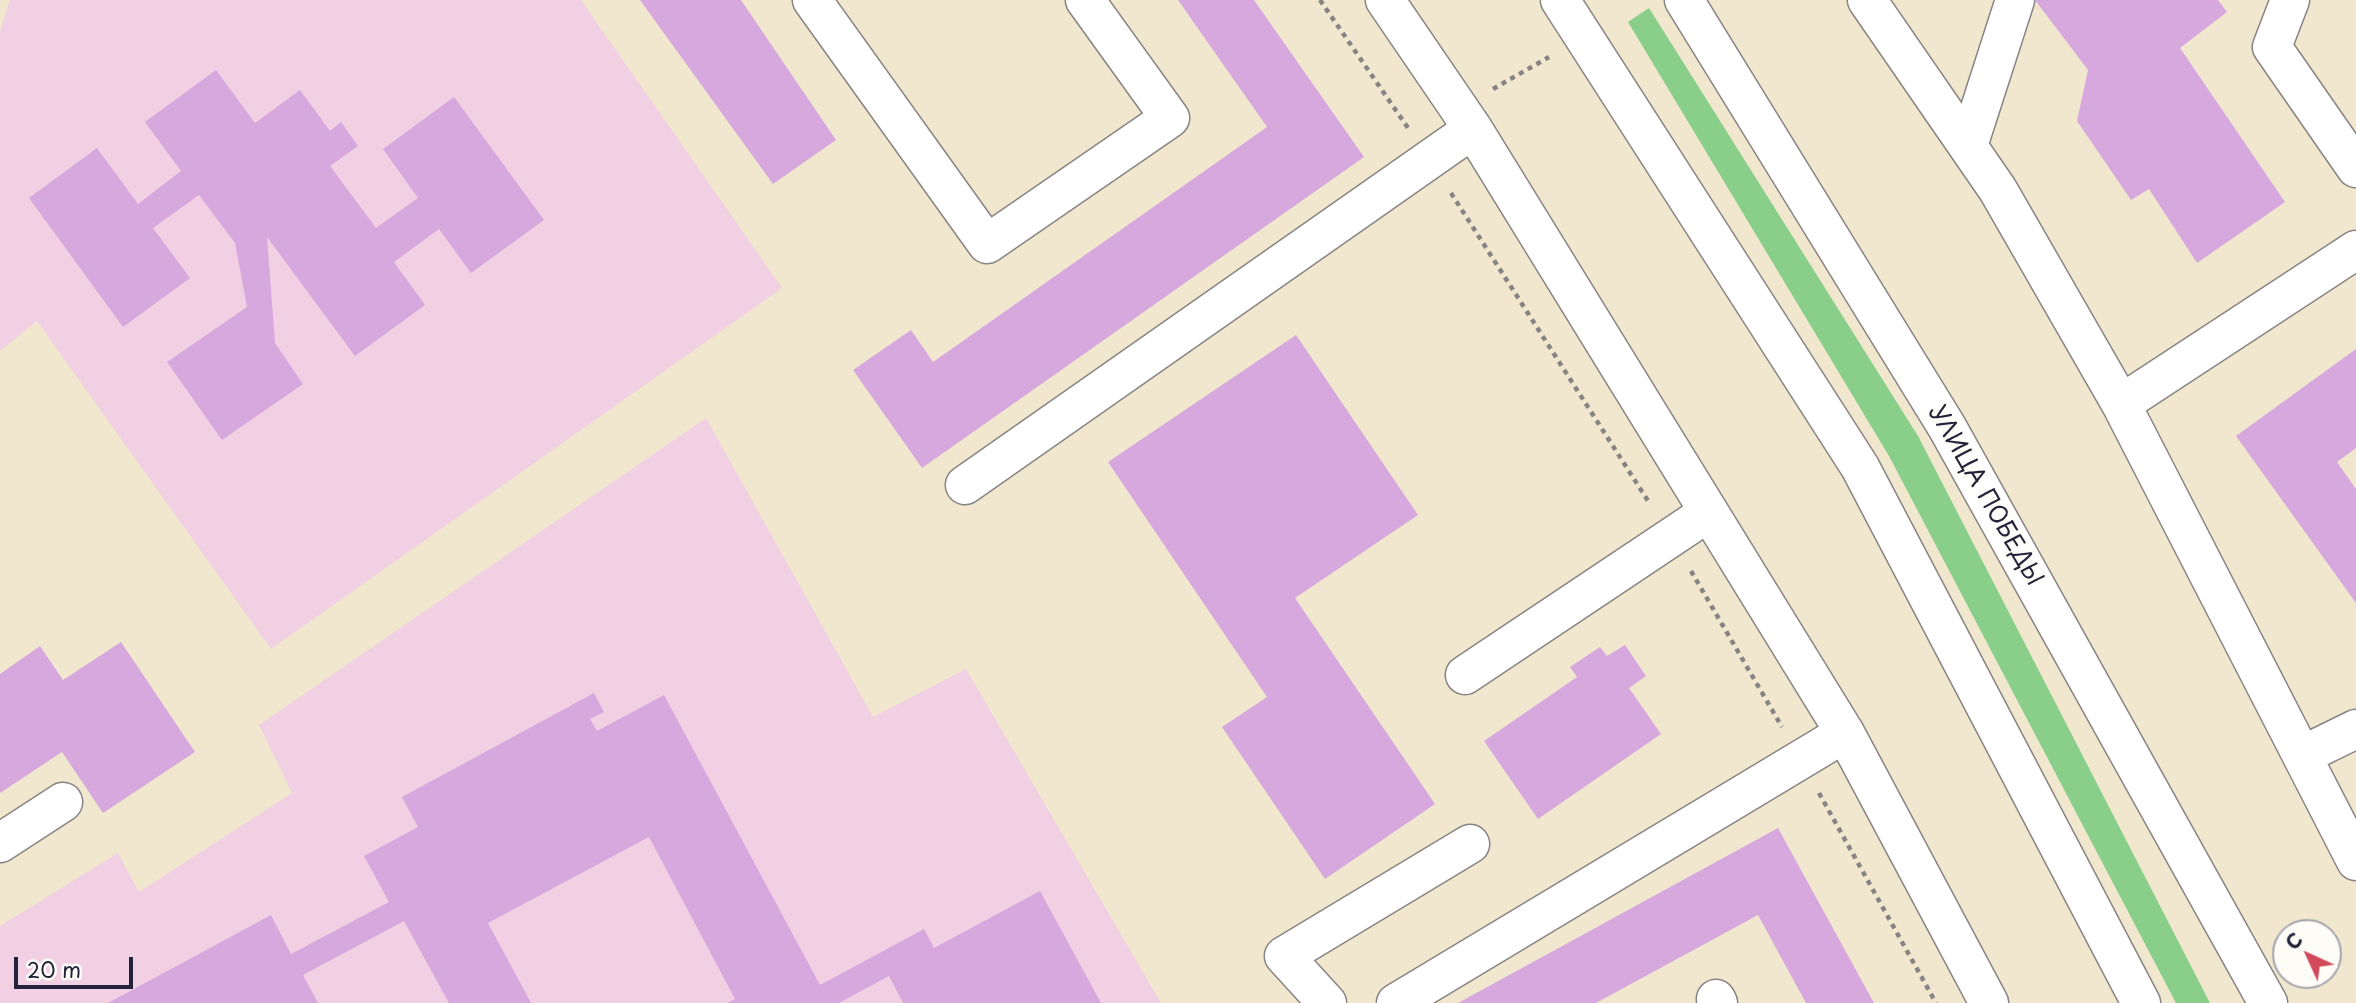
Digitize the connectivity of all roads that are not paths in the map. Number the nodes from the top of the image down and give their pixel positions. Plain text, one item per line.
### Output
1 (813, 0) edge
2 (1085, 0) edge
3 (1385, 0) edge
4 (1560, 0) edge
5 (1684, 0) edge
6 (1867, 0) edge
7 (2015, 0) edge
8 (2290, 0) edge
9 (1473, 129) junction
10 (1968, 146) junction
11 (2356, 168) edge
12 (2356, 250) edge
13 (2121, 404) junction
14 (965, 485) dead end
15 (1709, 512) junction
16 (1465, 675) dead end
17 (2356, 729) edge
18 (1845, 733) junction
19 (2303, 755) junction
20 (63, 802) dead end
21 (0, 843) edge
22 (1470, 844) dead end
23 (2356, 861) edge
24 (1327, 1003) edge
25 (1396, 1003) edge
26 (1989, 1003) edge
27 (2141, 1003) edge
28 (2268, 1003) edge

1 - 2 street
3 - 9 street
4 - 27 street
5 - 28 street, УЛИЦА ПОБЕДЫ
6 - 10 street
7 - 10 street
8 - 11 street
9 - 14 street
9 - 15 street
10 - 13 street
12 - 13 street
13 - 19 street
15 - 16 street
15 - 18 street
17 - 19 street
18 - 25 street
18 - 26 street
19 - 23 street
20 - 21 street
22 - 24 street

